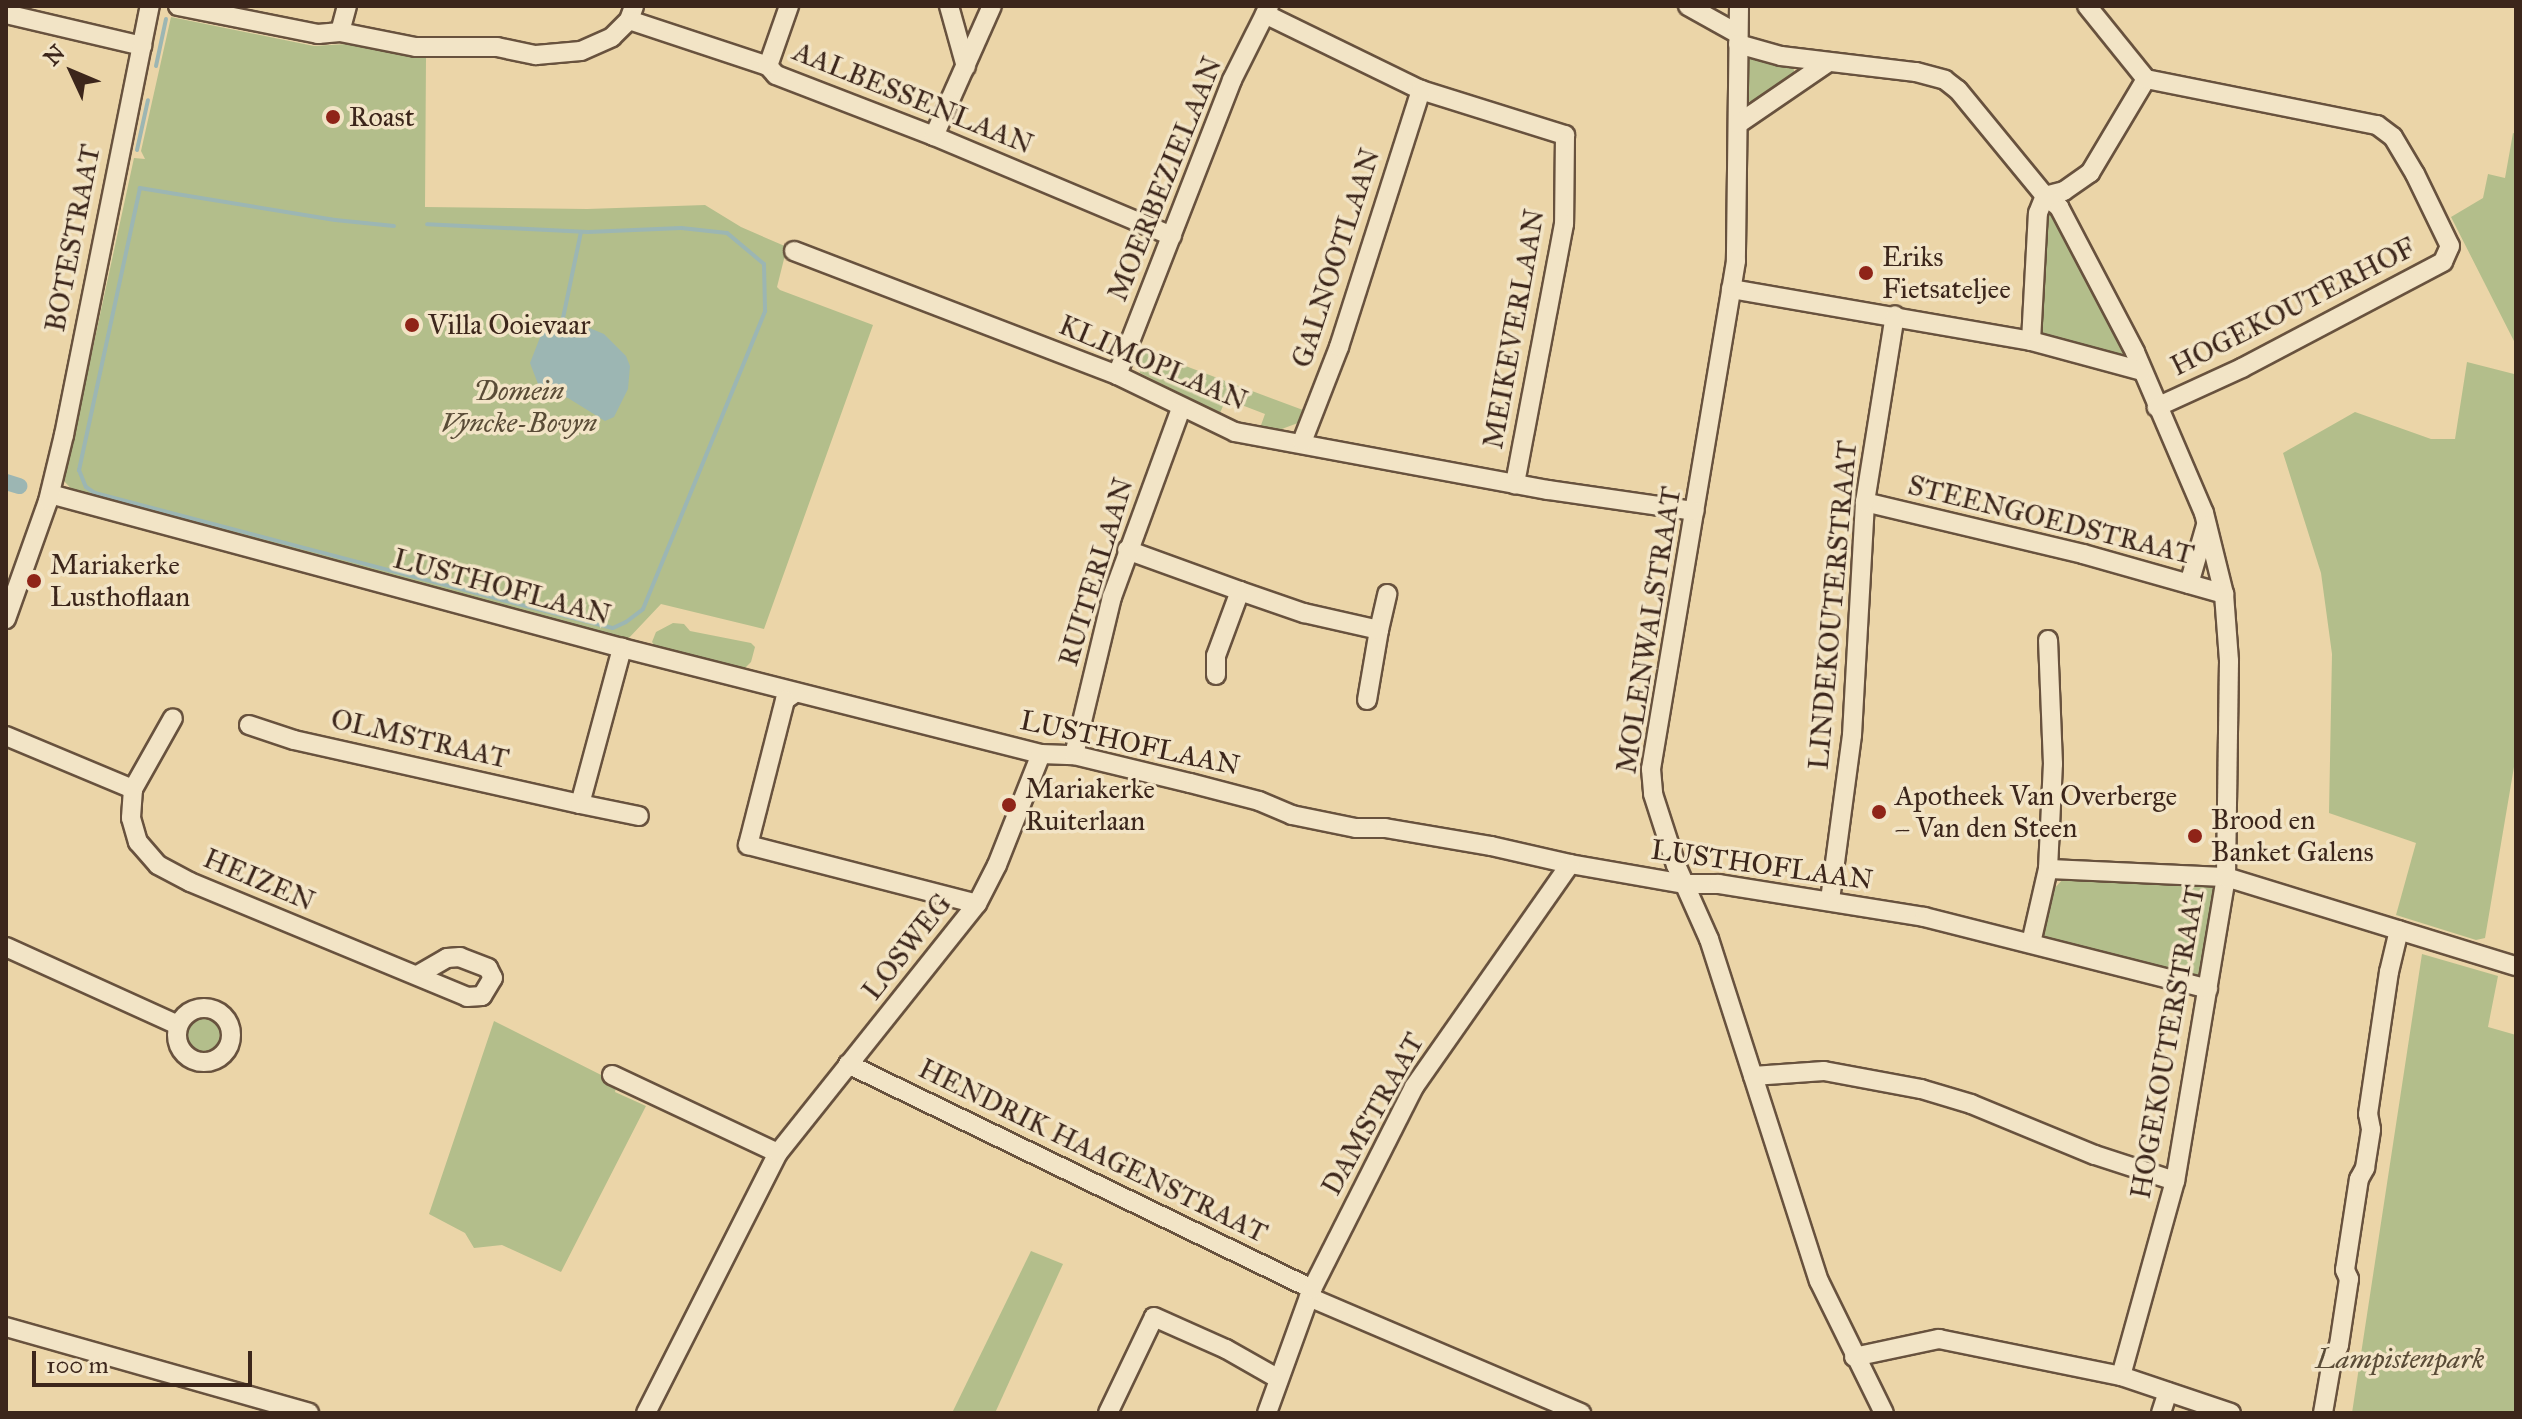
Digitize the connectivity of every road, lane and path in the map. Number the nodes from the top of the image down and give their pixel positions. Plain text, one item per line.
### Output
1 (150, 6) edge
2 (178, 6) edge
3 (347, 6) edge
4 (789, 6) edge
5 (949, 6) edge
6 (992, 6) edge
7 (1688, 6) edge
8 (1739, 6) edge
9 (2087, 6) edge
10 (1267, 10) edge
11 (632, 13) edge
12 (6, 14) edge
13 (340, 32) junction
14 (1738, 39) junction
15 (142, 46) junction
16 (1827, 63) junction
17 (768, 66) junction
18 (966, 67) junction
19 (2146, 79) junction
20 (1421, 90) junction
21 (1738, 124) junction
22 (934, 136) junction
23 (2045, 196) junction
24 (1172, 236) junction
25 (794, 251) dead end
26 (1731, 289) junction
27 (1895, 315) junction
28 (2031, 341) junction
29 (2142, 371) junction
30 (1117, 375) junction
31 (2157, 407) junction
32 (1181, 408) junction
33 (1302, 442) junction
34 (1515, 484) junction
35 (50, 494) junction
36 (1865, 502) junction
37 (1694, 511) junction
38 (2207, 522) junction
39 (1127, 550) junction
40 (2189, 584) junction
41 (1240, 591) junction
42 (1387, 594) dead end
43 (2224, 594) junction
44 (6, 619) edge
45 (1379, 630) junction
46 (2048, 640) dead end
47 (622, 648) junction
48 (1216, 675) dead end
49 (795, 693) junction
50 (1367, 700) dead end
51 (173, 718) dead end
52 (249, 725) dead end
53 (6, 736) edge
54 (1041, 754) junction
55 (1074, 755) junction
56 (133, 789) junction
57 (580, 804) junction
58 (639, 816) dead end
59 (1570, 864) junction
60 (2048, 869) junction
61 (2226, 877) junction
62 (1685, 884) junction
63 (1830, 900) junction
64 (977, 904) junction
65 (2399, 930) junction
66 (2031, 943) junction
67 (6, 947) edge
68 (2516, 966) edge
69 (418, 975) dead end
70 (2208, 989) junction
71 (176, 1024) dead end
72 (848, 1064) junction
73 (612, 1075) dead end
74 (1753, 1076) junction
75 (778, 1153) junction
76 (2175, 1181) junction
77 (1310, 1293) junction
78 (6, 1327) edge
79 (1854, 1357) junction
80 (2121, 1376) junction
81 (1277, 1378) junction
82 (2168, 1392) junction
83 (309, 1413) edge
84 (646, 1413) edge
85 (1108, 1413) edge
86 (1267, 1413) edge
87 (1581, 1413) edge
88 (1884, 1413) edge
89 (2161, 1413) edge
90 (2231, 1413) edge
91 (2323, 1413) edge

1 - 15 street, BOTESTRAAT
2 - 13 street
3 - 13 street
4 - 17 street
5 - 18 street
6 - 18 street
7 - 14 street, HOGEKOUTERSTRAAT
8 - 14 street, MOLENWALSTRAAT
9 - 19 street
10 - 20 street
10 - 24 street, MOERBEZIELAAN
11 - 13 street
11 - 17 street, AALBESSENLAAN
12 - 15 street
14 - 16 street, HOGEKOUTERSTRAAT
14 - 21 street, MOLENWALSTRAAT
15 - 35 street, BOTESTRAAT
16 - 21 street
16 - 23 street, HOGEKOUTERSTRAAT
17 - 22 street, AALBESSENLAAN
18 - 22 street
19 - 23 street
19 - 31 street, HOGEKOUTERHOF
20 - 33 street, GALNOOTLAAN
20 - 34 street, MEIKEVERLAAN
21 - 26 street, MOLENWALSTRAAT
22 - 24 street, AALBESSENLAAN
23 - 28 street
23 - 29 street, HOGEKOUTERSTRAAT
24 - 30 street, MOERBEZIELAAN
25 - 30 street, KLIMOPLAAN
26 - 27 street
26 - 37 street, MOLENWALSTRAAT
27 - 28 street
27 - 36 street, LINDEKOUTERSTRAAT
28 - 29 street
29 - 31 street, HOGEKOUTERSTRAAT
30 - 32 street, KLIMOPLAAN
31 - 38 street, HOGEKOUTERSTRAAT
32 - 33 street, KLIMOPLAAN
32 - 39 street, RUITERLAAN
33 - 34 street, KLIMOPLAAN
34 - 37 street, KLIMOPLAAN
35 - 44 street, BOTESTRAAT
35 - 47 street, LUSTHOFLAAN
36 - 40 street, STEENGOEDSTRAAT
36 - 63 street, LINDEKOUTERSTRAAT
37 - 62 street, MOLENWALSTRAAT
38 - 40 street
38 - 43 street, HOGEKOUTERSTRAAT
39 - 41 street
39 - 55 street, RUITERLAAN
40 - 43 street, STEENGOEDSTRAAT
41 - 45 street
41 - 48 street
42 - 45 street
43 - 61 street, HOGEKOUTERSTRAAT
45 - 50 street
46 - 60 street
47 - 49 street, LUSTHOFLAAN
47 - 57 street
49 - 54 street, LUSTHOFLAAN
49 - 64 street
51 - 56 street
52 - 57 street, OLMSTRAAT
53 - 56 street
54 - 55 street, LUSTHOFLAAN
54 - 64 street, LOSWEG
55 - 59 street, LUSTHOFLAAN
56 - 69 street, HEIZEN
57 - 58 street, OLMSTRAAT
59 - 62 street, LUSTHOFLAAN
59 - 77 street, DAMSTRAAT
60 - 61 street
60 - 66 street
61 - 65 street
61 - 70 street, HOGEKOUTERSTRAAT
62 - 63 street, LUSTHOFLAAN
62 - 74 street, MOLENWALSTRAAT
63 - 66 street, LUSTHOFLAAN
64 - 72 street, LOSWEG
65 - 68 street
65 - 91 street
66 - 70 street, LUSTHOFLAAN
67 - 71 street
70 - 76 street, HOGEKOUTERSTRAAT
72 - 75 street, LOSWEG
72 - 77 street, HENDRIK HAAGENSTRAAT
73 - 75 street
74 - 76 street
74 - 79 street, MOLENWALSTRAAT
75 - 84 street, LOSWEG
76 - 80 street, HOGEKOUTERSTRAAT
77 - 81 street, DAMSTRAAT
77 - 87 street, HENDRIK HAAGENSTRAAT
78 - 83 street
79 - 80 street
79 - 88 street, MOLENWALSTRAAT
80 - 82 street
81 - 85 street
81 - 86 street, DAMSTRAAT
82 - 89 street
82 - 90 street

